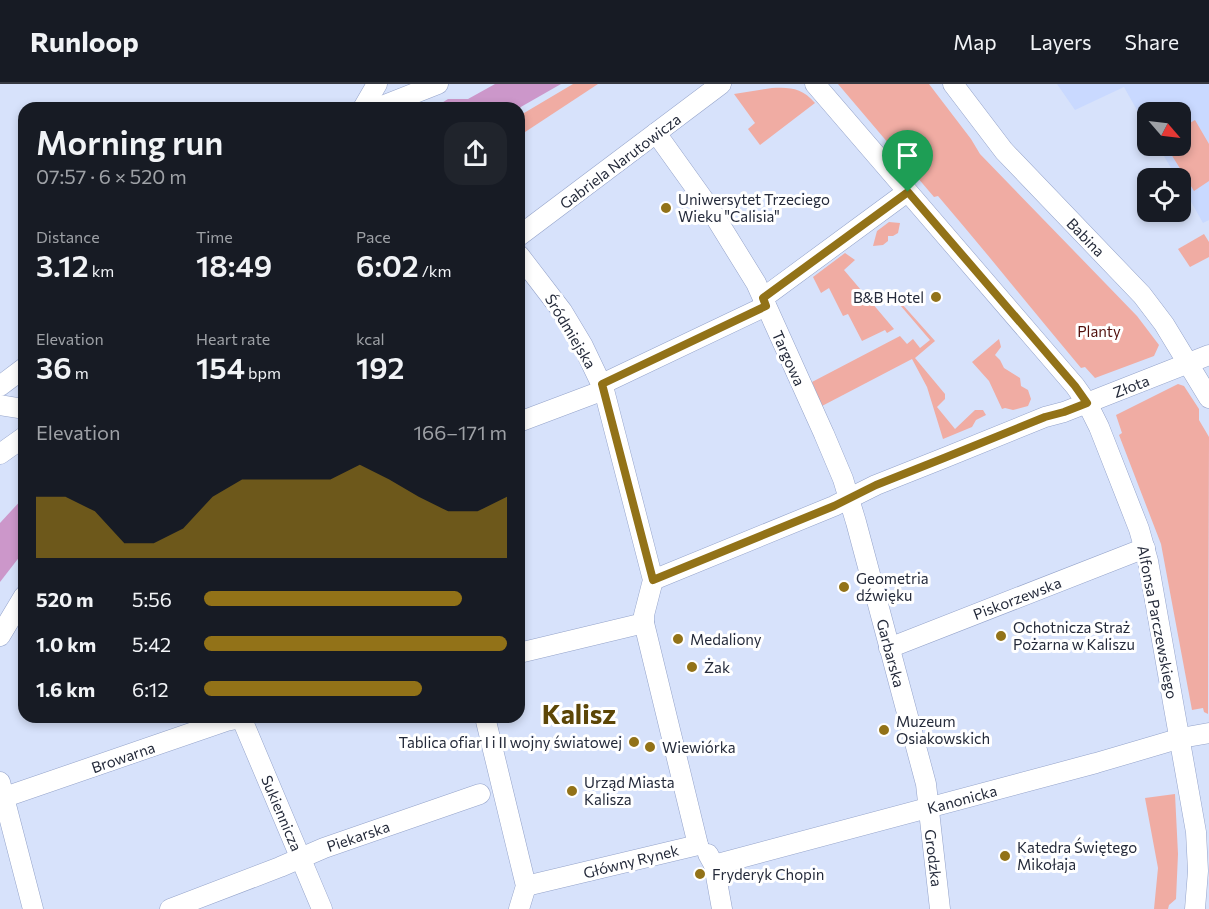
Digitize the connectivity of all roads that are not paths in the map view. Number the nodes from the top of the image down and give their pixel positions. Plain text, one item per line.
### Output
1 (438, 84) edge
2 (721, 84) edge
3 (815, 84) edge
4 (954, 84) edge
5 (392, 92) edge
6 (374, 102) edge
7 (656, 133) junction
8 (908, 192) junction
9 (525, 231) edge
10 (525, 263) edge
11 (765, 302) junction
12 (1209, 355) edge
13 (1188, 363) junction
14 (18, 372) edge
15 (0, 386) edge
16 (603, 387) junction
17 (1209, 398) edge
18 (1087, 403) junction
19 (0, 405) edge
20 (18, 408) edge
21 (525, 420) edge
22 (18, 441) edge
23 (0, 454) edge
24 (849, 499) junction
25 (1145, 548) junction
26 (653, 580) junction
27 (18, 605) edge
28 (644, 622) junction
29 (0, 636) edge
30 (889, 648) junction
31 (525, 652) edge
32 (220, 723) edge
33 (245, 723) edge
34 (486, 723) edge
35 (1209, 733) edge
36 (1181, 738) junction
37 (2, 790) edge
38 (480, 794) dead end
39 (928, 808) junction
40 (698, 845) junction
41 (301, 857) junction
42 (714, 865) junction
43 (526, 886) junction
44 (33, 909) edge
45 (170, 909) edge
46 (322, 909) edge
47 (519, 909) edge
48 (722, 909) edge
49 (940, 909) edge
50 (1195, 909) edge

1 - 5 street
2 - 7 street, Gabriela Narutowicza
3 - 8 street, Alfonsa Parczewskiego
4 - 13 street, Babina
5 - 6 street
7 - 9 street, Gabriela Narutowicza
7 - 11 street, Targowa
8 - 11 street
8 - 18 street, Alfonsa Parczewskiego
10 - 16 street, Śródmiejska
11 - 16 street
11 - 24 street, Targowa
12 - 13 street, Złota
13 - 17 street, Babina
13 - 18 street, Złota
14 - 15 street
16 - 21 street
16 - 26 street, Śródmiejska
18 - 24 street, Złota
18 - 25 street, Alfonsa Parczewskiego
19 - 20 street
22 - 23 street
24 - 26 street, Złota
24 - 30 street, Garbarska
25 - 30 street, Piskorzewska
25 - 36 street, Alfonsa Parczewskiego
26 - 28 street, Śródmiejska
27 - 29 street
28 - 31 street
28 - 40 street, Główny Rynek
30 - 39 street, Garbarska
32 - 37 street, Browarna
33 - 41 street, Sukiennicza
34 - 43 street
35 - 36 street, Kanonicka
36 - 39 street, Kanonicka
36 - 50 street, Alfonsa Parczewskiego
37 - 44 street
38 - 41 street, Piekarska
39 - 42 street, Kanonicka
39 - 49 street, Grodzka
40 - 42 street
40 - 43 street, Główny Rynek
41 - 45 street, Piekarska
41 - 46 street, Sukiennicza
42 - 48 street
43 - 47 street

